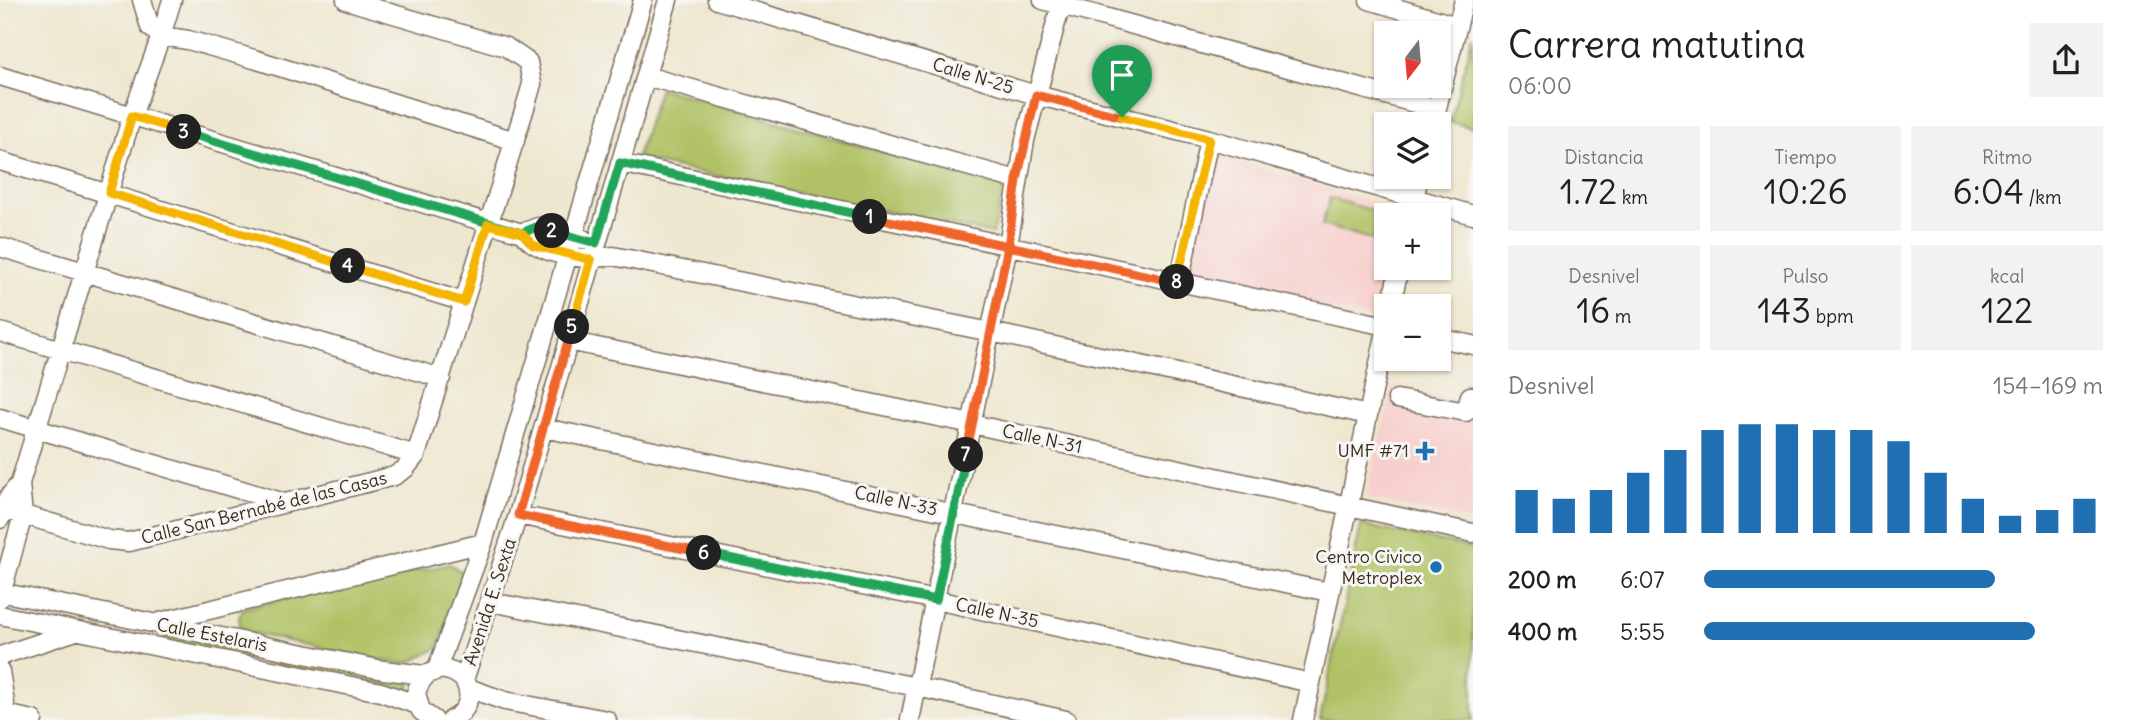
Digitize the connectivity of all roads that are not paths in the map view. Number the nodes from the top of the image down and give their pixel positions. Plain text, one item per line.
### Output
1 (142, 0) edge
2 (173, 0) edge
3 (346, 0) edge
4 (643, 0) edge
5 (717, 0) edge
6 (1369, 0) edge
7 (1464, 0) edge
8 (662, 2) edge
9 (1055, 2) edge
10 (1457, 26) junction
11 (161, 36) junction
12 (0, 76) edge
13 (646, 76) junction
14 (1036, 95) junction
15 (1418, 112) edge
16 (1435, 112) edge
17 (132, 116) junction
18 (1209, 139) junction
19 (515, 141) junction
20 (0, 161) edge
21 (620, 163) junction
22 (1017, 180) junction
23 (109, 193) junction
24 (1400, 203) edge
25 (1451, 212) edge
26 (1473, 215) edge
27 (488, 224) junction
28 (522, 233) junction
29 (572, 236) junction
30 (1008, 246) junction
31 (0, 247) edge
32 (594, 251) junction
33 (566, 254) junction
34 (84, 272) junction
35 (1179, 283) junction
36 (464, 302) junction
37 (1374, 326) edge
38 (991, 331) junction
39 (0, 332) edge
40 (568, 341) junction
41 (1451, 341) edge
42 (1473, 345) edge
43 (61, 351) junction
44 (1377, 371) edge
45 (441, 379) junction
46 (1472, 391) edge
47 (1397, 399) dead end
48 (1368, 415) junction
49 (0, 418) edge
50 (972, 424) junction
51 (544, 428) junction
52 (37, 429) junction
53 (416, 455) junction
54 (20, 483) junction
55 (286, 503) junction
56 (1348, 505) junction
57 (1, 512) edge
58 (953, 513) junction
59 (23, 515) junction
60 (518, 515) junction
61 (1473, 533) edge
62 (483, 543) junction
63 (1329, 592) junction
64 (1, 594) edge
65 (936, 600) junction
66 (491, 603) junction
67 (0, 615) edge
68 (115, 616) junction
69 (155, 624) junction
70 (72, 632) junction
71 (0, 656) edge
72 (0, 671) edge
73 (431, 672) junction
74 (1311, 682) junction
75 (466, 684) junction
76 (917, 687) junction
77 (505, 701) junction
78 (534, 713) edge
79 (423, 714) edge
80 (457, 716) edge
81 (4, 717) edge
82 (33, 720) edge
83 (607, 720) edge
84 (910, 720) edge
85 (1066, 720) edge
86 (1303, 720) edge

1 - 11 street
2 - 11 street
3 - 19 street
4 - 29 street, Avenida E. Sexta
5 - 14 street, Calle N-25
6 - 10 street
7 - 10 street
8 - 13 street, Avenida E. Sexta
9 - 14 street
9 - 15 street
10 - 16 street
11 - 17 street
11 - 19 street
12 - 17 street
13 - 21 street, Avenida E. Sexta
13 - 22 street
14 - 18 street, Calle N-25
14 - 22 street
17 - 23 street
17 - 27 street
18 - 24 street, Calle N-25
18 - 35 street
19 - 27 street
20 - 23 street
21 - 30 street
21 - 32 street, Avenida E. Sexta
22 - 30 street
23 - 34 street
23 - 36 street
25 - 26 street, Calle N-25
27 - 28 street
27 - 36 street
28 - 29 street
28 - 33 street
29 - 32 street
29 - 33 street, Avenida E. Sexta
30 - 35 street
30 - 38 street
31 - 34 street
32 - 33 street
32 - 38 street
32 - 40 street, Avenida E. Sexta
33 - 62 street, Avenida E. Sexta
34 - 43 street
34 - 45 street
35 - 37 street
36 - 45 street
38 - 48 street
38 - 50 street
39 - 43 street
40 - 50 street, Calle N-31
40 - 51 street, Avenida E. Sexta
41 - 42 street
43 - 52 street
43 - 53 street
44 - 48 street
45 - 53 street
46 - 47 street
48 - 56 street
49 - 52 street
50 - 56 street, Calle N-31
50 - 58 street
51 - 58 street, Calle N-33
51 - 60 street, Avenida E. Sexta
52 - 54 street
52 - 55 street
53 - 55 street, Calle San Bernabé de las Casas
54 - 57 street
54 - 59 street
55 - 59 street, Calle San Bernabé de las Casas
56 - 61 street, Calle N-31
56 - 63 street
57 - 59 street, Calle San Bernabé de las Casas
58 - 63 street, Calle N-33
58 - 65 street
59 - 64 street
60 - 65 street, Calle N-35
60 - 66 street, Avenida E. Sexta
62 - 69 street
62 - 73 street, Avenida E. Sexta
63 - 74 street
64 - 68 street, Calle Estelaris
65 - 74 street, Calle N-35
65 - 76 street
66 - 75 street, Avenida E. Sexta
66 - 76 street
67 - 70 street, Calle Estelaris
68 - 69 street, Calle Estelaris
68 - 70 street
69 - 73 street, Calle Estelaris
70 - 71 street
70 - 79 street, Calle Estelaris
72 - 81 street
73 - 75 street, Calle Estelaris
73 - 79 street, Avenida E. Sexta
74 - 86 street
75 - 77 street, Calle Estelaris
75 - 80 street, Avenida E. Sexta
76 - 84 street
76 - 85 street
77 - 78 street, Calle Estelaris
77 - 80 street
78 - 83 street, Calle Estelaris
81 - 82 street

